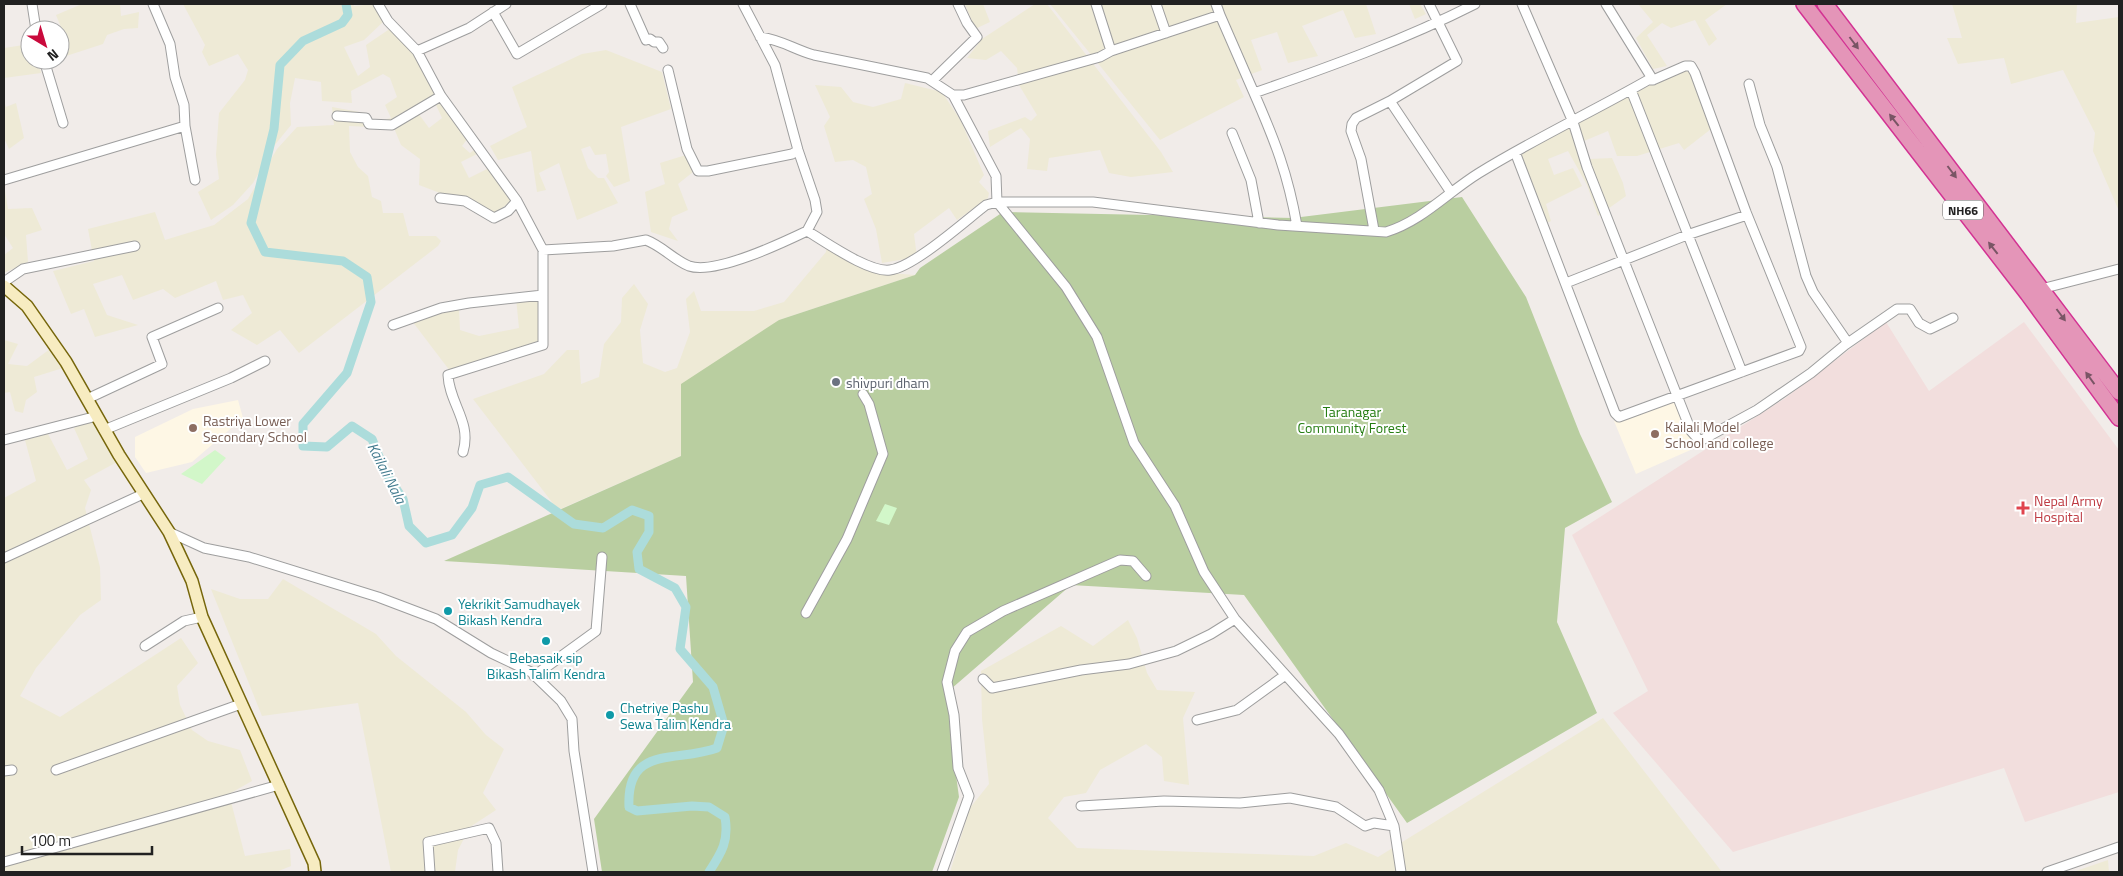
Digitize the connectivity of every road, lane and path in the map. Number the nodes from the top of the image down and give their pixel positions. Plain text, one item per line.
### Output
1 (32, 4) edge
2 (152, 4) edge
3 (378, 4) edge
4 (506, 4) edge
5 (602, 4) edge
6 (630, 4) edge
7 (743, 4) edge
8 (958, 4) edge
9 (1096, 4) edge
10 (1156, 4) edge
11 (1216, 4) edge
12 (1429, 4) edge
13 (1475, 4) edge
14 (1522, 4) edge
15 (1606, 4) edge
16 (1804, 4) edge
17 (1825, 4) edge
18 (493, 12) junction
19 (1220, 16) junction
20 (34, 20) edge
21 (1437, 23) junction
22 (1166, 33) junction
23 (760, 37) junction
24 (662, 48) dead end
25 (417, 51) junction
26 (1111, 51) junction
27 (47, 70) edge
28 (668, 70) dead end
29 (1653, 80) junction
30 (932, 81) junction
31 (1749, 84) dead end
32 (1631, 90) junction
33 (1254, 93) junction
34 (953, 95) junction
35 (441, 96) junction
36 (1390, 101) junction
37 (337, 116) dead end
38 (1573, 122) junction
39 (63, 123) dead end
40 (185, 126) junction
41 (1232, 133) dead end
42 (798, 150) junction
43 (1515, 152) junction
44 (4, 180) edge
45 (195, 180) dead end
46 (1450, 191) junction
47 (440, 198) dead end
48 (517, 201) junction
49 (997, 202) junction
50 (1747, 215) junction
51 (1259, 222) junction
52 (1297, 226) junction
53 (1374, 230) junction
54 (807, 231) junction
55 (1687, 235) junction
56 (135, 246) dead end
57 (543, 250) junction
58 (1624, 260) junction
59 (2119, 269) edge
60 (1566, 283) junction
61 (4, 284) edge
62 (2041, 289) junction
63 (543, 295) junction
64 (218, 308) dead end
65 (1953, 318) dead end
66 (393, 325) dead end
67 (1848, 343) junction
68 (266, 361) dead end
69 (1742, 372) junction
70 (2119, 392) edge
71 (863, 394) dead end
72 (1677, 395) junction
73 (87, 399) junction
74 (97, 416) junction
75 (2119, 418) edge
76 (104, 430) junction
77 (4, 440) edge
78 (463, 452) dead end
79 (143, 494) junction
80 (169, 532) junction
81 (602, 557) dead end
82 (4, 558) edge
83 (1146, 576) dead end
84 (806, 613) dead end
85 (202, 617) junction
86 (1235, 619) junction
87 (145, 646) dead end
88 (534, 676) junction
89 (1284, 676) junction
90 (983, 679) dead end
91 (241, 704) junction
92 (1197, 720) dead end
93 (56, 770) dead end
94 (279, 785) junction
95 (1081, 806) dead end
96 (1394, 826) junction
97 (2119, 848) edge
98 (4, 862) edge
99 (315, 872) edge
100 (430, 872) edge
101 (498, 872) edge
102 (593, 872) edge
103 (942, 872) edge
104 (1401, 872) edge
105 (2047, 872) edge

1 - 20 street
2 - 40 street
3 - 25 street
4 - 18 street
5 - 18 street
6 - 24 street
7 - 23 street
8 - 30 street
9 - 26 street
10 - 22 street
11 - 19 street
12 - 21 street
13 - 21 street
14 - 38 street
15 - 29 street
75 -> 16 highway, NH66
17 -> 62 highway, NH66
18 - 25 street
19 - 22 street
19 - 33 street
21 - 33 street
21 - 36 street
22 - 26 street
23 - 30 street
23 - 42 street
25 - 35 street
26 - 34 street
27 - 39 street
28 - 42 street
29 - 32 street
29 - 50 street
30 - 34 street
31 - 67 street
32 - 38 street
32 - 55 street
33 - 52 street
34 - 49 street
35 - 37 street
35 - 48 street
36 - 46 street
36 - 53 street
38 - 43 street
38 - 58 street
40 - 44 street
40 - 45 street
41 - 51 street
42 - 54 street
43 - 46 street
43 - 60 street
46 - 53 street
47 - 48 street
48 - 57 street
49 - 51 street
49 - 54 street
49 - 86 street
50 - 55 street
50 - 69 street
51 - 52 street
52 - 53 street
54 - 57 street
55 - 58 street
55 - 69 street
56 - 61 street
57 - 63 street
58 - 60 street
58 - 72 street
59 - 62 street
60 - 72 street
61 - 73 street
62 -> 70 highway, NH66
63 - 66 street
63 - 78 street
64 - 73 street
65 - 67 street
67 - 72 street
68 - 76 street
69 - 72 street
71 - 84 street
73 - 74 street
74 - 76 street
74 - 77 street
76 - 79 street
79 - 80 street
79 - 82 street
80 - 85 street
80 - 88 street
81 - 88 street
83 - 103 street
85 - 87 street
85 - 91 street
86 - 89 street
86 - 90 street
88 - 102 street
89 - 92 street
89 - 96 street
91 - 93 street
91 - 94 street
94 - 98 street
94 - 99 street
95 - 96 street
96 - 104 street
97 - 105 street
100 - 101 street

